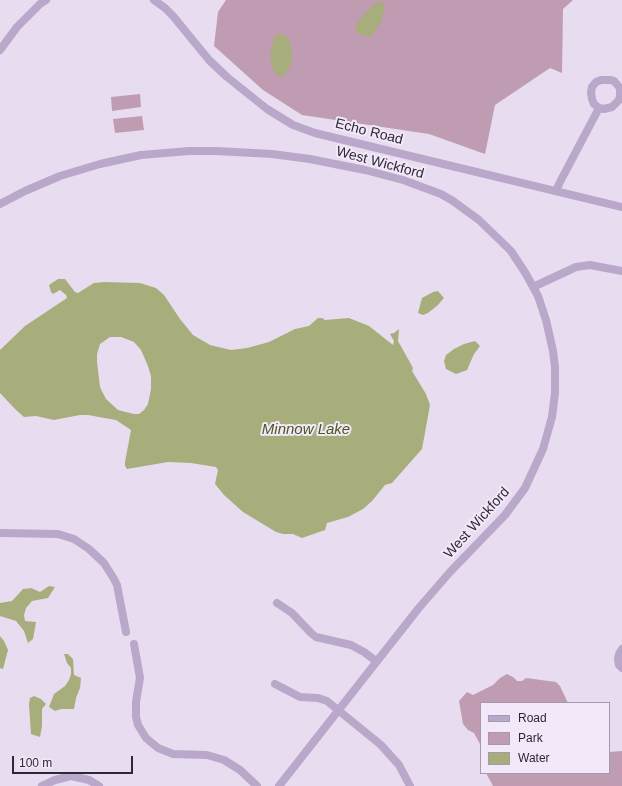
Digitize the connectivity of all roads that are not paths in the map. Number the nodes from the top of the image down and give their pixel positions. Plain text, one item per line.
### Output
1 (46, 0) edge
2 (154, 0) edge
3 (0, 50) edge
4 (599, 108) dead end
5 (556, 191) junction
6 (0, 204) edge
7 (622, 207) edge
8 (622, 271) edge
9 (533, 287) junction
10 (0, 533) edge
11 (277, 603) dead end
12 (126, 632) dead end
13 (134, 644) dead end
14 (622, 650) edge
15 (376, 661) junction
16 (622, 668) edge
17 (275, 684) dead end
18 (339, 711) junction
19 (42, 786) edge
20 (99, 786) edge
21 (257, 786) edge
22 (279, 786) edge
23 (410, 786) edge

1 - 3 street
2 - 5 street, Echo Road
4 - 5 street
5 - 7 street, Echo Road
6 - 9 street, West Wickford
8 - 9 street
9 - 15 street, West Wickford
10 - 12 street
11 - 15 street
13 - 21 street
14 - 16 street
15 - 18 street, West Wickford
17 - 18 street
18 - 22 street, West Wickford
18 - 23 street
19 - 20 street

